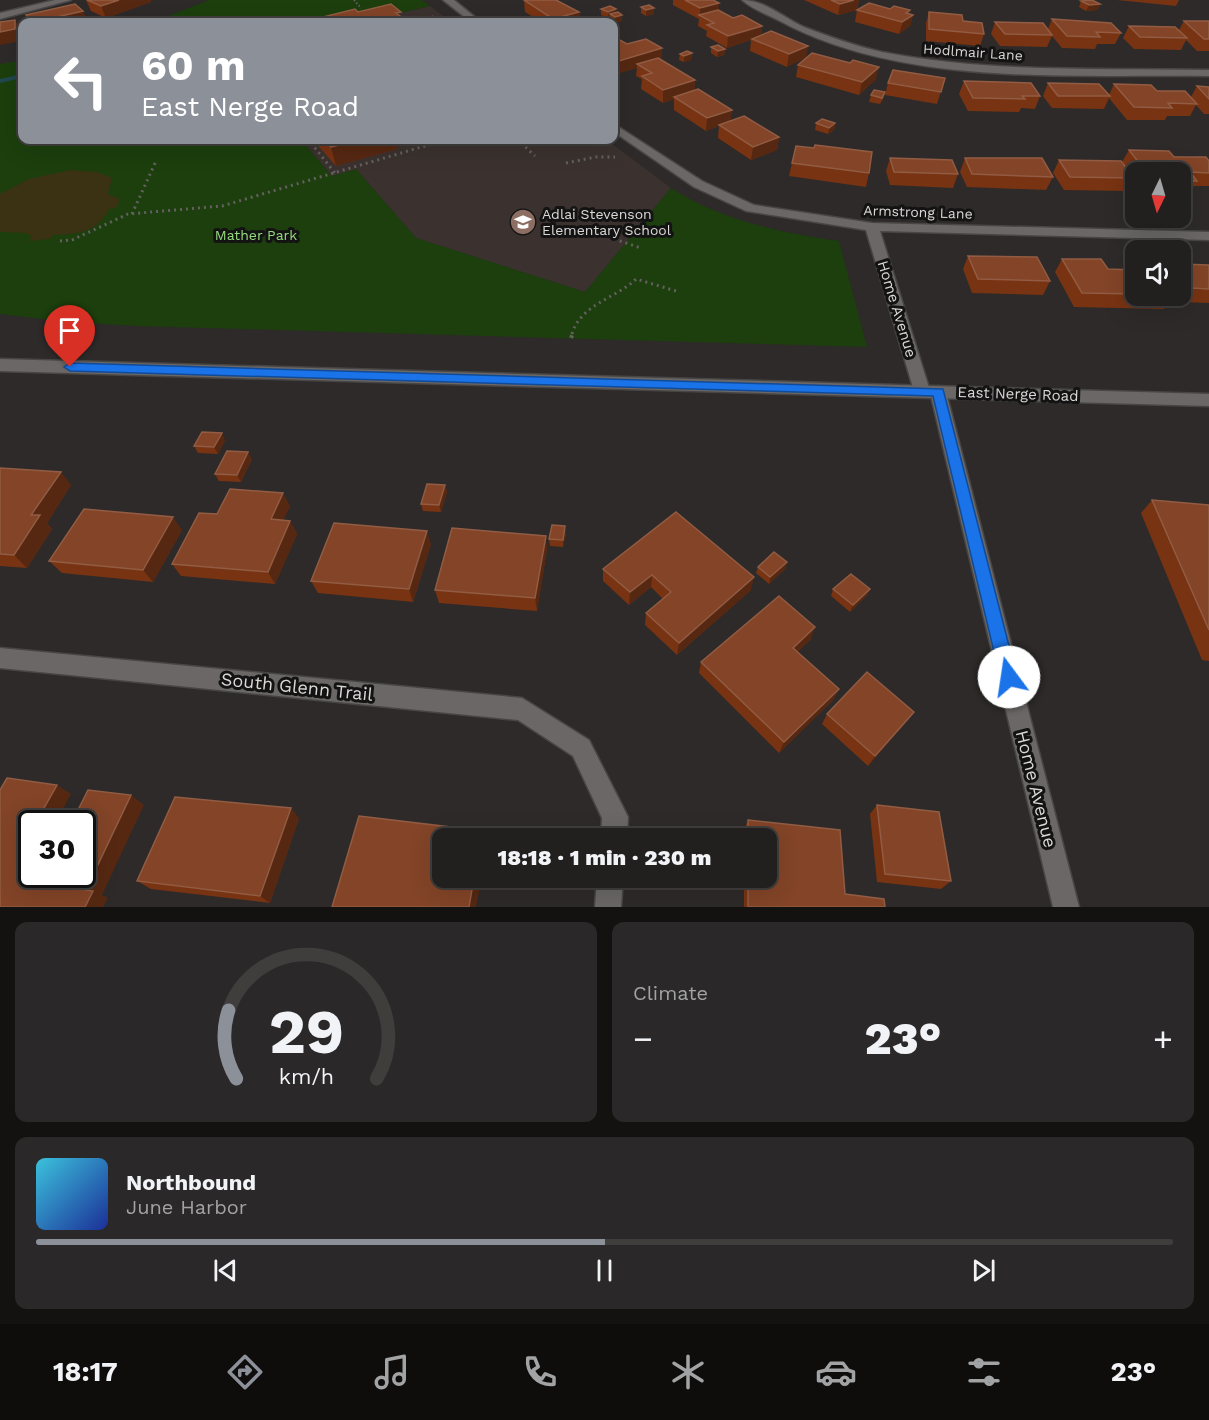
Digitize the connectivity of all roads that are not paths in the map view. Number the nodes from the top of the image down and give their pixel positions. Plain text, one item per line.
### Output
1 (66, 0) edge
2 (448, 0) edge
3 (747, 0) edge
4 (0, 16) edge
5 (471, 18) edge
6 (1209, 73) edge
7 (618, 130) edge
8 (872, 227) junction
9 (1209, 236) edge
10 (0, 364) edge
11 (930, 392) junction
12 (1209, 400) edge
13 (0, 658) edge
14 (614, 828) edge
15 (609, 888) edge
16 (608, 907) edge
17 (1066, 907) edge

1 - 4 street
2 - 5 street
3 - 6 street, Hodlmair Lane
7 - 8 street, Armstrong Lane
8 - 9 street, Armstrong Lane
8 - 11 street, Home Avenue
10 - 11 street, East Nerge Road
11 - 12 street, East Nerge Road
11 - 17 street, Home Avenue
13 - 14 street, South Glenn Trail
15 - 16 street

